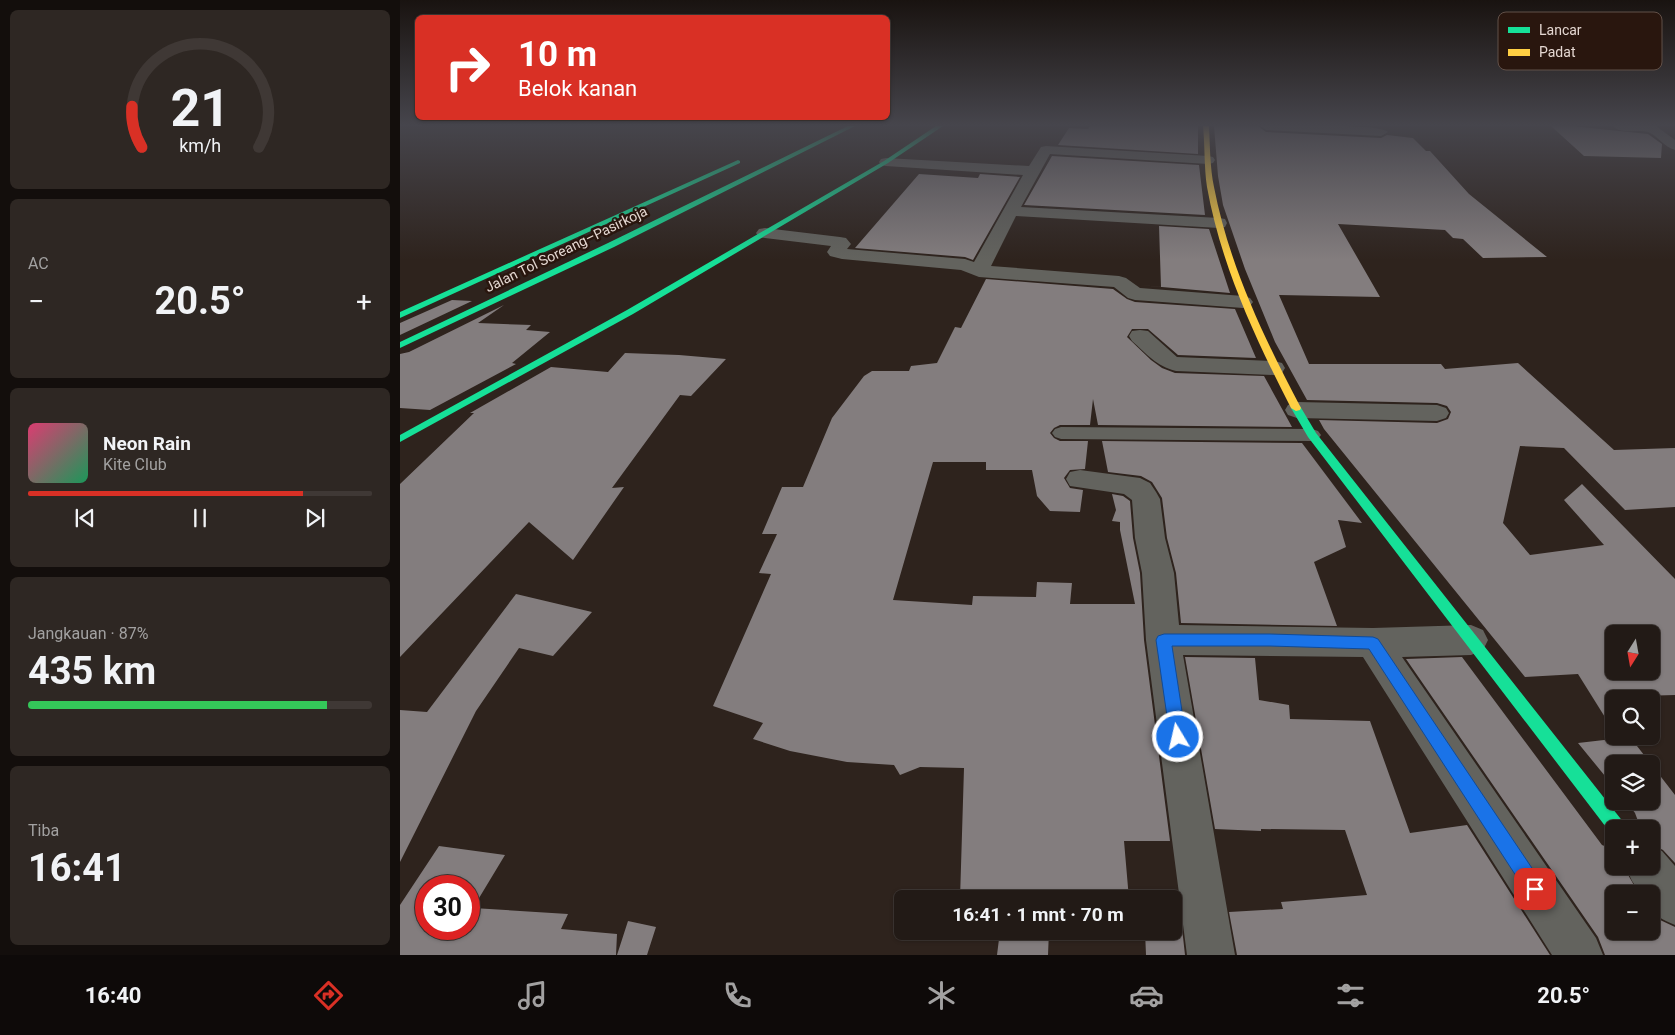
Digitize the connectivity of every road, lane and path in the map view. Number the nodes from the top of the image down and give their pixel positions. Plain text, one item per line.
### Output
1 (719, 171) edge
2 (762, 171) edge
3 (871, 171) edge
4 (1026, 171) edge
5 (1033, 171) joint
6 (1209, 171) edge
7 (1010, 211) junction
8 (1218, 223) junction
9 (765, 233) junction
10 (979, 271) junction
11 (1243, 302) junction
12 (400, 315) edge
13 (1140, 336) dead end
14 (400, 345) edge
15 (1274, 368) junction
16 (1296, 410) junction
17 (1437, 413) dead end
18 (1061, 433) dead end
19 (1312, 435) junction
20 (400, 439) edge
21 (1080, 479) dead end
22 (1164, 640) junction
23 (1471, 640) junction
24 (1373, 643) junction
25 (1611, 820) edge
26 (1654, 875) edge
27 (1675, 902) edge
28 (1211, 955) edge
29 (1579, 955) edge

1 - 12 main road, Jalan Tol Soreang–Pasirkoja
2 - 14 main road, Jalan Tol Soreang–Pasirkoja
3 - 9 main road
4 - 5 street
5 - 7 street
6 - 8 main road
7 - 8 street
7 - 10 street
8 - 11 main road
9 - 10 street
9 - 20 main road
10 - 11 street
11 - 15 main road
13 - 15 street
15 - 16 main road
16 - 17 street
16 - 19 main road
18 - 19 lane
19 - 23 main road
21 - 22 street
22 - 24 street
22 - 28 street
23 - 24 street
23 - 25 main road
24 - 29 street
26 - 27 street

